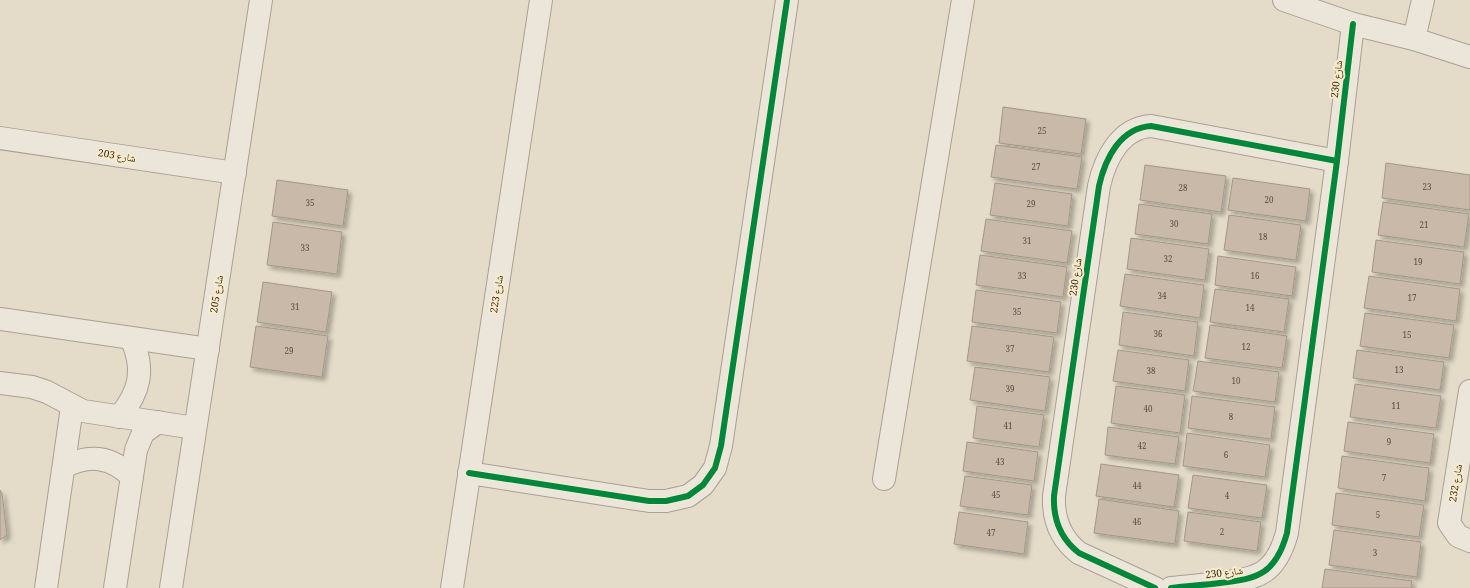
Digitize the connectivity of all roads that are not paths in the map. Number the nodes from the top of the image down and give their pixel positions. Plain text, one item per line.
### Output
1 (261, 0) edge
2 (541, 0) edge
3 (787, 0) edge
4 (963, 0) edge
5 (1284, 0) edge
6 (1423, 0) edge
7 (1353, 24) junction
8 (1414, 39) junction
9 (1470, 57) edge
10 (0, 138) edge
11 (1337, 161) junction
12 (235, 173) junction
13 (0, 319) edge
14 (131, 338) junction
15 (208, 348) junction
16 (0, 383) edge
17 (1470, 392) edge
18 (72, 407) junction
19 (119, 417) junction
20 (158, 422) junction
21 (195, 428) junction
22 (64, 467) junction
23 (469, 473) junction
24 (132, 476) junction
25 (884, 479) dead end
26 (1470, 541) edge
27 (46, 588) edge
28 (116, 588) edge
29 (171, 588) edge
30 (452, 588) edge
31 (1155, 588) edge
32 (1171, 588) edge

1 - 12 street, شارع 205
2 - 23 street, شارع 223
3 - 23 street
4 - 25 street
5 - 7 street
6 - 8 street
7 - 8 street
7 - 11 street, شارع 230
8 - 9 street
10 - 12 street, شارع 203
11 - 31 street, شارع 230
11 - 32 street, شارع 230
12 - 15 street, شارع 205
13 - 14 street
14 - 15 street
14 - 19 street
15 - 21 street, شارع 205
16 - 18 street
17 - 26 street, شارع 232
18 - 19 street
18 - 22 street
19 - 20 street
20 - 21 street
20 - 24 street
21 - 29 street, شارع 205
22 - 24 street
22 - 27 street
23 - 30 street, شارع 223
24 - 28 street

